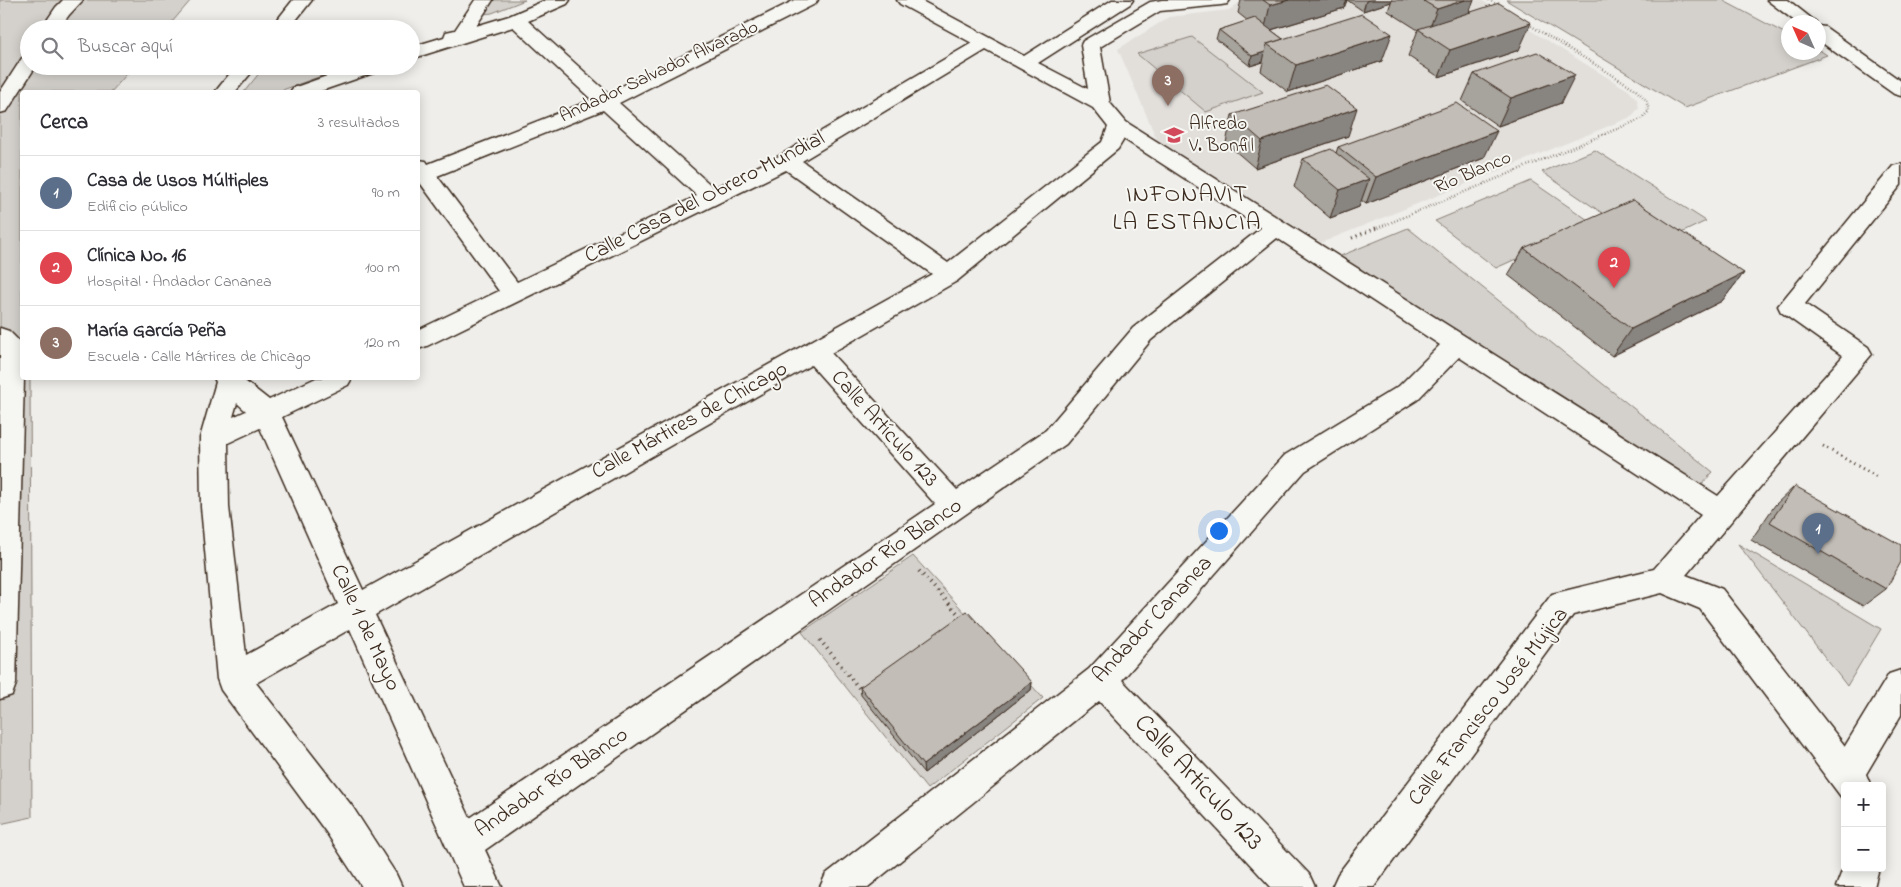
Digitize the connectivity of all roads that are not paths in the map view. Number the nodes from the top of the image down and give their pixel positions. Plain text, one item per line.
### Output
1 (74, 0) edge
2 (304, 0) edge
3 (484, 0) edge
4 (561, 0) edge
5 (809, 0) edge
6 (906, 0) edge
7 (1124, 0) edge
8 (1221, 0) edge
9 (1776, 0) edge
10 (1797, 15) edge
11 (56, 20) edge
12 (287, 20) edge
13 (516, 20) junction
14 (420, 36) edge
15 (461, 36) junction
16 (1826, 37) edge
17 (985, 43) junction
18 (420, 50) edge
19 (1024, 64) junction
20 (21, 75) edge
21 (239, 75) edge
22 (349, 75) joint
23 (227, 90) edge
24 (306, 90) edge
25 (360, 90) edge
26 (1901, 90) edge
27 (606, 102) junction
28 (1100, 104) junction
29 (0, 107) edge
30 (1119, 126) junction
31 (787, 161) junction
32 (420, 170) edge
33 (1901, 171) edge
34 (712, 198) junction
35 (1276, 227) junction
36 (949, 275) junction
37 (513, 294) junction
38 (0, 337) edge
39 (420, 339) edge
40 (1456, 343) junction
41 (814, 351) junction
42 (228, 380) edge
43 (335, 380) edge
44 (267, 412) junction
45 (214, 438) junction
46 (955, 507) junction
47 (1721, 513) junction
48 (1663, 580) junction
49 (356, 610) junction
50 (233, 679) junction
51 (1101, 680) junction
52 (0, 684) edge
53 (1901, 685) edge
54 (1850, 780) edge
55 (464, 844) junction
56 (1861, 872) edge
57 (384, 887) edge
58 (483, 887) edge
59 (839, 887) edge
60 (1296, 887) edge
61 (1351, 887) edge
62 (1855, 887) edge

1 - 11 street
2 - 12 street
3 - 15 street
4 - 13 street
5 - 27 street, Andador Salvador Alvarado
6 - 17 street
7 - 19 street
8 - 28 street
9 - 10 street
13 - 15 street
13 - 27 street
14 - 15 street
15 - 18 street
16 - 26 street
17 - 19 street
17 - 31 street, Calle Casa del Obrero Mundial
19 - 28 street
20 - 29 street
21 - 23 street
22 - 24 street
22 - 25 street
27 - 32 street, Andador Salvador Alvarado
27 - 34 street
28 - 30 street
30 - 35 street
30 - 36 street, Calle Mártires de Chicago
31 - 34 street, Calle Casa del Obrero Mundial
31 - 36 street
32 - 37 street
33 - 47 street
34 - 37 street, Calle Casa del Obrero Mundial
35 - 40 street
35 - 46 street, Andador Río Blanco
36 - 41 street, Calle Mártires de Chicago
37 - 39 street, Calle Casa del Obrero Mundial
38 - 52 street
40 - 47 street
40 - 51 street, Andador Cananea
41 - 46 street, Calle Artículo 123
41 - 49 street, Calle Mártires de Chicago
42 - 44 street, Calle 1 de Mayo
42 - 45 street, Calle 1 de Mayo
43 - 44 street
44 - 45 street
44 - 49 street, Calle 1 de Mayo
45 - 50 street, Calle 1 de Mayo
46 - 55 street, Andador Río Blanco
47 - 48 street
48 - 54 street
48 - 61 street, Calle Francisco José Mújica
49 - 50 street, Calle Mártires de Chicago
49 - 55 street, Calle 1 de Mayo
50 - 57 street
51 - 59 street, Andador Cananea
51 - 60 street, Calle Artículo 123
53 - 54 street
55 - 58 street, Calle 1 de Mayo
56 - 62 street

